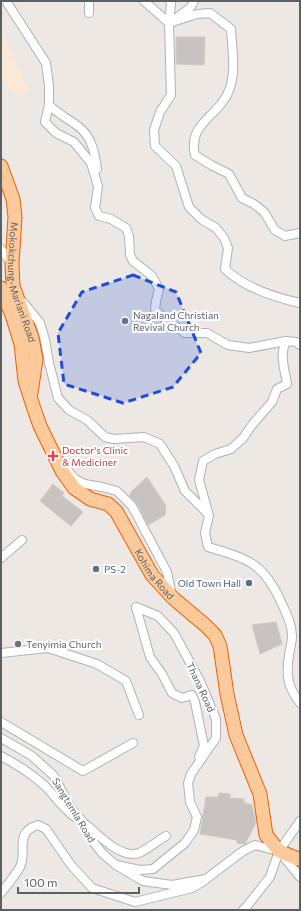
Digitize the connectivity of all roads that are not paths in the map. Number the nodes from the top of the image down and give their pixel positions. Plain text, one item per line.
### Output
1 (6, 1) edge
2 (89, 1) edge
3 (144, 1) edge
4 (170, 1) edge
5 (194, 1) edge
6 (89, 13) dead end
7 (170, 23) junction
8 (49, 105) junction
9 (1, 166) edge
10 (98, 186) junction
11 (300, 233) edge
12 (1, 249) edge
13 (12, 264) junction
14 (7, 287) edge
15 (300, 303) edge
16 (286, 341) junction
17 (300, 345) edge
18 (31, 399) joint
19 (209, 515) junction
20 (22, 540) dead end
21 (1, 558) edge
22 (1, 653) edge
23 (300, 703) edge
24 (139, 715) dead end
25 (1, 722) edge
26 (1, 738) edge
27 (132, 743) dead end
28 (1, 756) edge
29 (191, 774) junction
30 (300, 821) edge
31 (85, 824) junction
32 (166, 836) dead end
33 (279, 851) junction
34 (300, 858) edge
35 (116, 865) junction
36 (300, 876) edge
37 (206, 879) junction
38 (1, 893) edge
39 (243, 910) edge

1 - 8 street
2 - 6 street
3 - 7 street
4 - 7 street
5 - 7 street
7 - 11 street
7 - 15 street
8 - 10 street
8 - 10 street
9 - 13 highway, Mokokchung-Mariani Road
10 - 16 street
12 - 13 street
13 - 14 highway, Mokokchung-Mariani Road
14 - 18 highway, Mokokchung-Mariani Road
14 - 19 street
16 - 17 street
16 - 19 street
18 - 33 highway, Kohima Road
19 - 23 street
20 - 21 street
22 - 24 street
25 - 27 street
26 - 31 street, Sangtemla Road
28 - 31 street
29 - 29 street, Thana Road
29 - 35 street, Thana Road
30 - 33 street
31 - 32 street
31 - 35 street, Sangtemla Road
33 - 34 highway, Kohima Road
33 - 36 street
33 - 37 street, Sangtemla Road
33 - 39 street
35 - 37 street, Sangtemla Road
37 - 38 street

